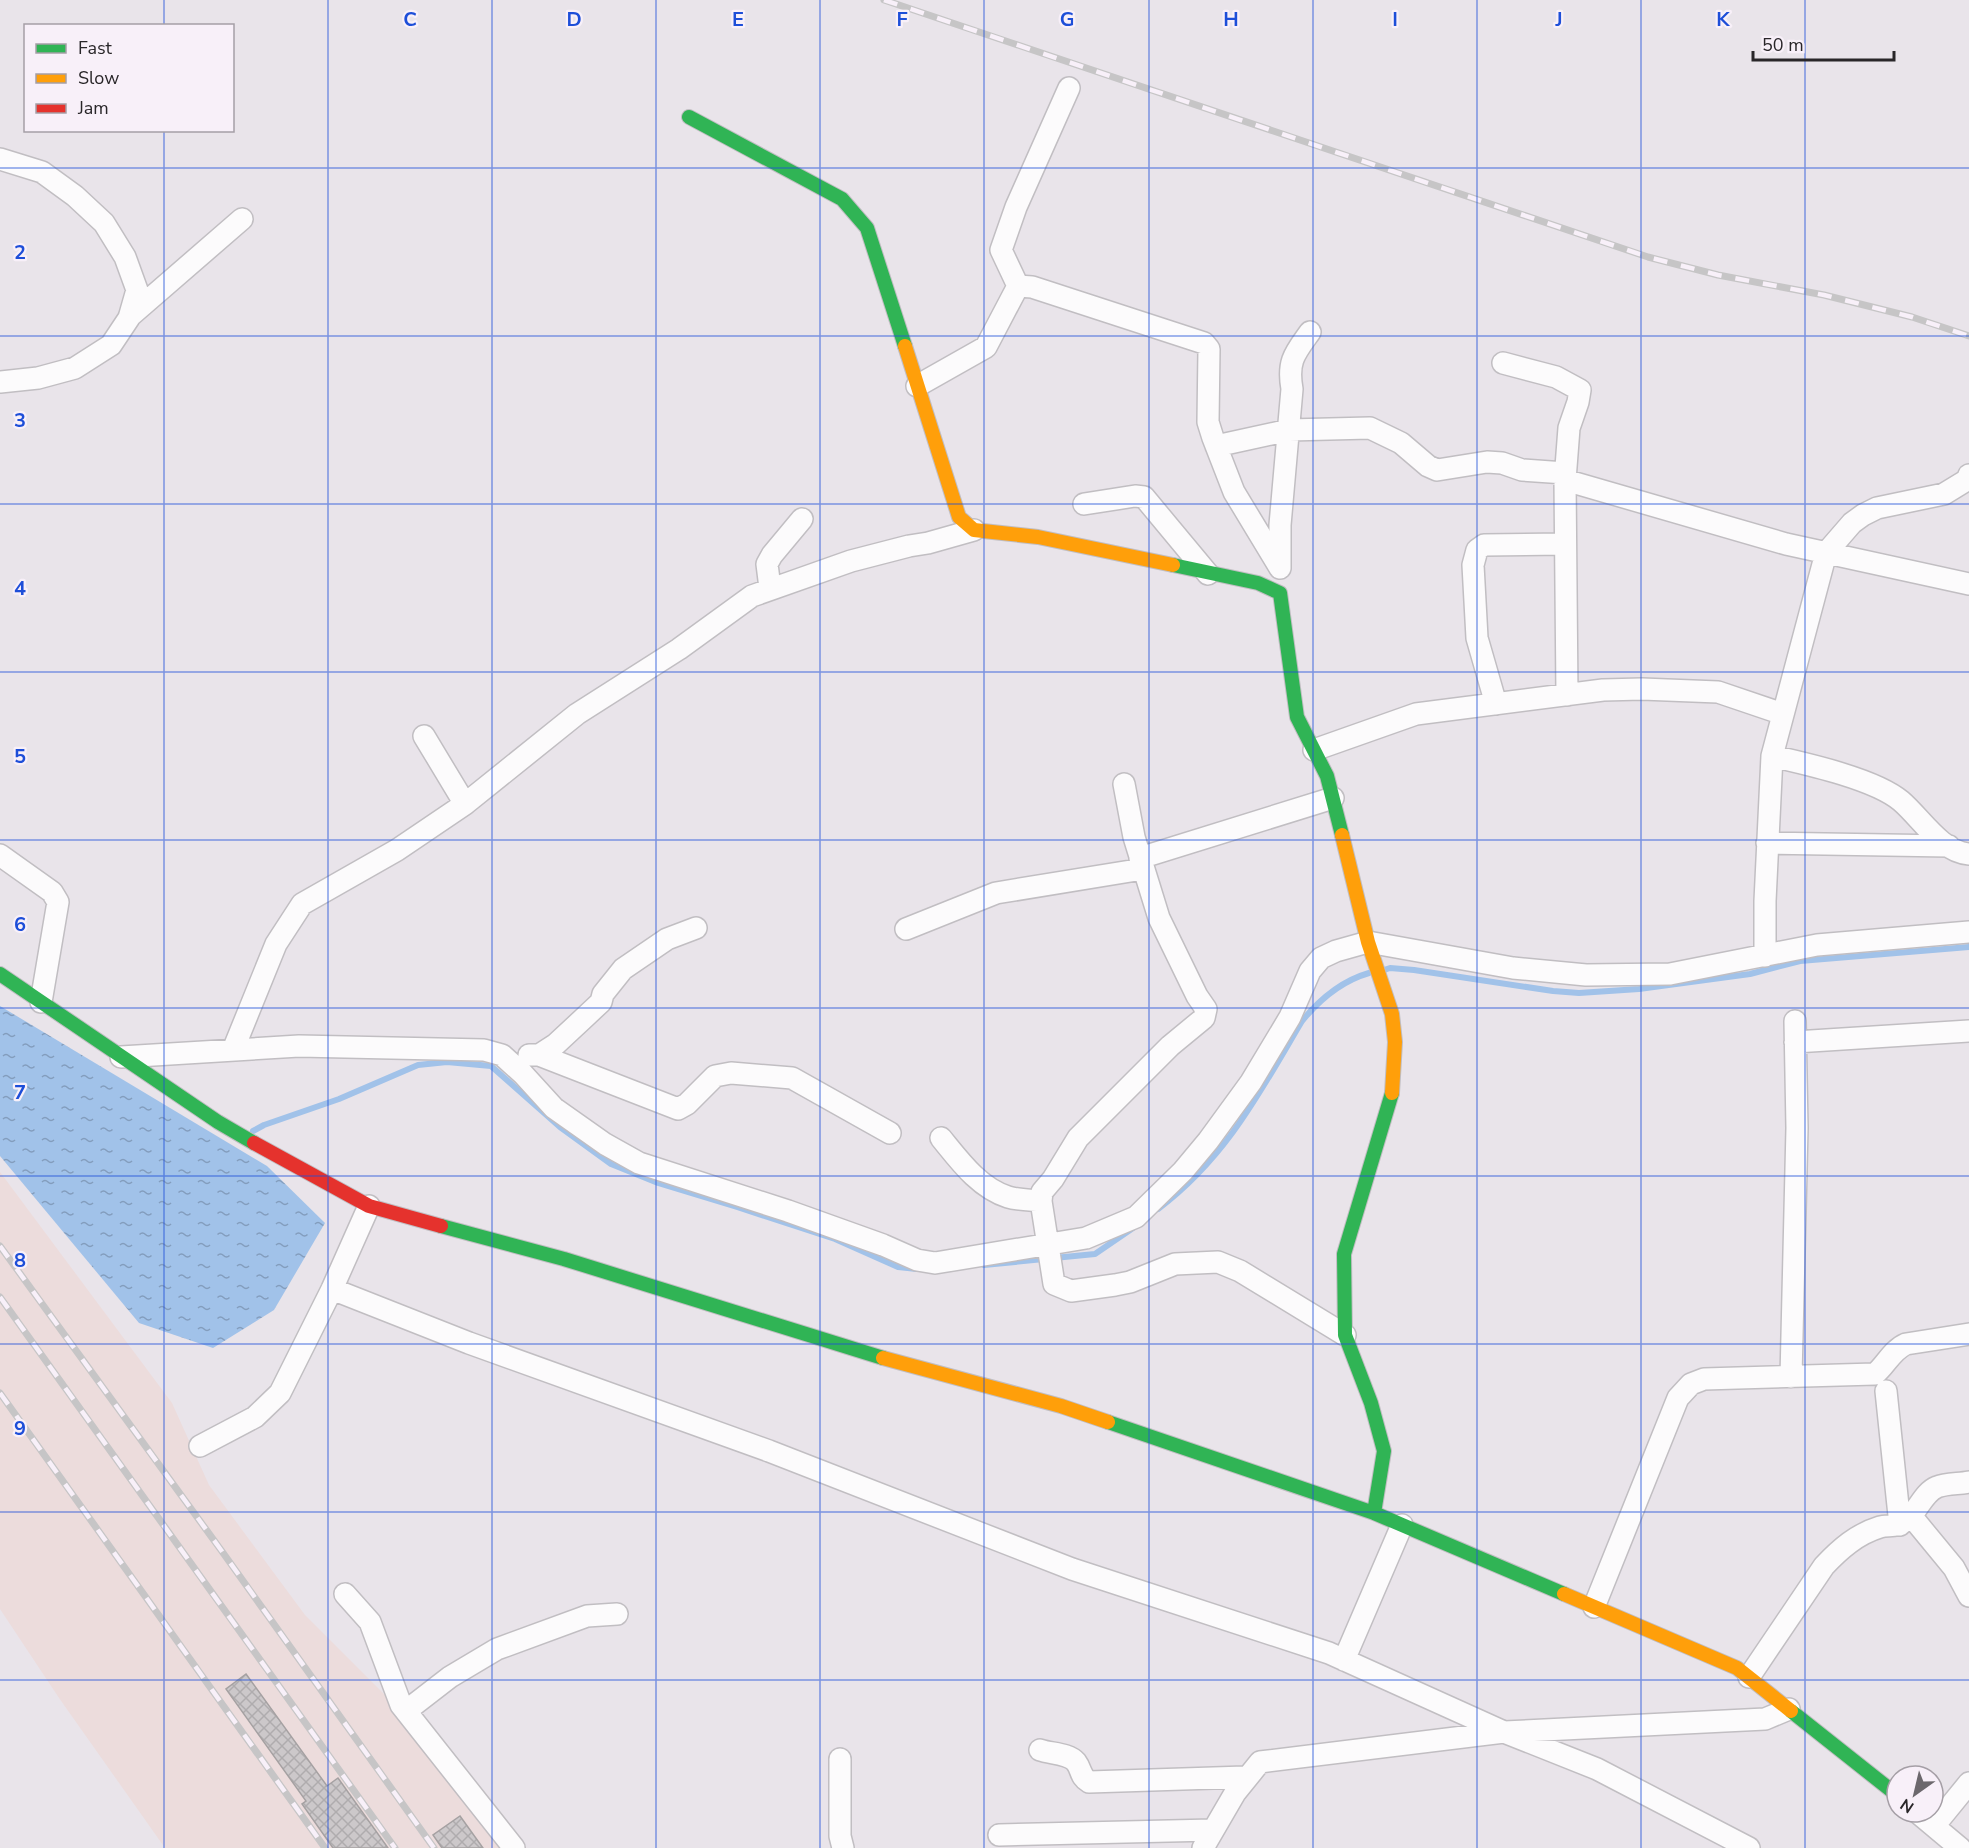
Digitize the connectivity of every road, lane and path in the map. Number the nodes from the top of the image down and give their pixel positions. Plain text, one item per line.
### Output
1 (1069, 88) dead end
2 (689, 117) dead end
3 (0, 159) edge
4 (242, 219) dead end
5 (1018, 286) junction
6 (129, 318) junction
7 (1310, 332) dead end
8 (1503, 363) dead end
9 (0, 382) edge
10 (917, 386) junction
11 (1289, 430) junction
12 (1216, 446) junction
13 (1565, 476) junction
14 (1969, 476) edge
15 (1084, 504) dead end
16 (802, 519) dead end
17 (974, 530) junction
18 (1565, 544) junction
19 (1826, 553) junction
20 (1280, 568) junction
21 (1208, 574) junction
22 (1969, 584) edge
23 (770, 588) junction
24 (1280, 592) junction
25 (1567, 695) junction
26 (1496, 704) junction
27 (1783, 714) junction
28 (424, 736) dead end
29 (1314, 750) junction
30 (1772, 756) junction
31 (1124, 784) dead end
32 (1333, 798) junction
33 (465, 804) junction
34 (1767, 843) junction
35 (1949, 846) junction
36 (1969, 854) edge
37 (0, 855) edge
38 (1142, 863) junction
39 (696, 928) dead end
40 (906, 929) dead end
41 (1969, 932) edge
42 (1371, 949) junction
43 (1765, 956) junction
44 (0, 974) edge
45 (41, 1002) junction
46 (1795, 1021) dead end
47 (1969, 1031) edge
48 (1796, 1042) junction
49 (232, 1050) junction
50 (538, 1054) junction
51 (502, 1055) junction
52 (121, 1057) junction
53 (890, 1133) dead end
54 (941, 1138) dead end
55 (1041, 1201) junction
56 (369, 1206) junction
57 (1048, 1248) junction
58 (332, 1289) junction
59 (1969, 1334) edge
60 (1345, 1335) junction
61 (1791, 1377) junction
62 (1886, 1391) dead end
63 (200, 1446) dead end
64 (1969, 1482) edge
65 (1374, 1513) junction
66 (1906, 1521) junction
67 (1402, 1525) junction
68 (345, 1594) dead end
69 (1969, 1596) edge
70 (1594, 1607) junction
71 (616, 1614) dead end
72 (1344, 1660) junction
73 (1749, 1677) junction
74 (1789, 1709) junction
75 (406, 1711) junction
76 (1504, 1732) junction
77 (1040, 1750) dead end
78 (840, 1759) dead end
79 (1245, 1777) junction
80 (1969, 1783) edge
81 (1885, 1785) edge
82 (1932, 1824) edge
83 (1934, 1826) junction
84 (999, 1834) dead end
85 (1208, 1839) edge
86 (514, 1848) edge
87 (843, 1848) edge
88 (1749, 1848) edge
89 (1960, 1848) edge

1 - 5 street
2 - 10 street
3 - 6 street
4 - 6 street
5 - 10 street
5 - 12 street
6 - 9 street
7 - 11 street
8 - 13 street
10 - 17 street
11 - 12 street
11 - 13 street
11 - 20 street
12 - 20 street
13 - 18 street
13 - 19 street
14 - 19 street
15 - 21 street
16 - 23 street
17 - 21 street
17 - 23 street
18 - 25 street
18 - 26 street
19 - 22 street
19 - 27 street
20 - 24 street
21 - 24 street
23 - 33 street
24 - 29 street
25 - 26 street
25 - 27 street
26 - 29 street
27 - 30 street
28 - 33 street
29 - 32 street
30 - 34 street
30 - 35 street
31 - 38 street
32 - 38 street
32 - 42 street
33 - 49 street
34 - 35 street
34 - 43 street
35 - 36 street
37 - 45 street
38 - 40 street
38 - 55 street
39 - 50 street
41 - 43 street
42 - 43 street
42 - 57 street
42 - 60 street
44 - 45 street
45 - 52 street
46 - 48 street
47 - 48 street
48 - 61 street
49 - 51 street
49 - 52 street
50 - 51 street
50 - 53 street
51 - 57 street
52 - 56 street
54 - 55 street
55 - 57 street
56 - 58 street
56 - 65 street
57 - 60 street
58 - 63 street
58 - 72 street
59 - 61 street
60 - 65 street
61 - 70 street
62 - 66 street
64 - 66 street
65 - 67 street
66 - 69 street
66 - 73 street
67 - 70 street
67 - 72 street
68 - 75 street
70 - 73 street
71 - 75 street
72 - 76 street
73 - 74 street
74 - 76 street
74 - 81 street
75 - 86 street
76 - 79 street
76 - 88 street
77 - 79 street
78 - 87 street
79 - 85 street
80 - 83 street
82 - 83 street
83 - 89 street
84 - 85 street

